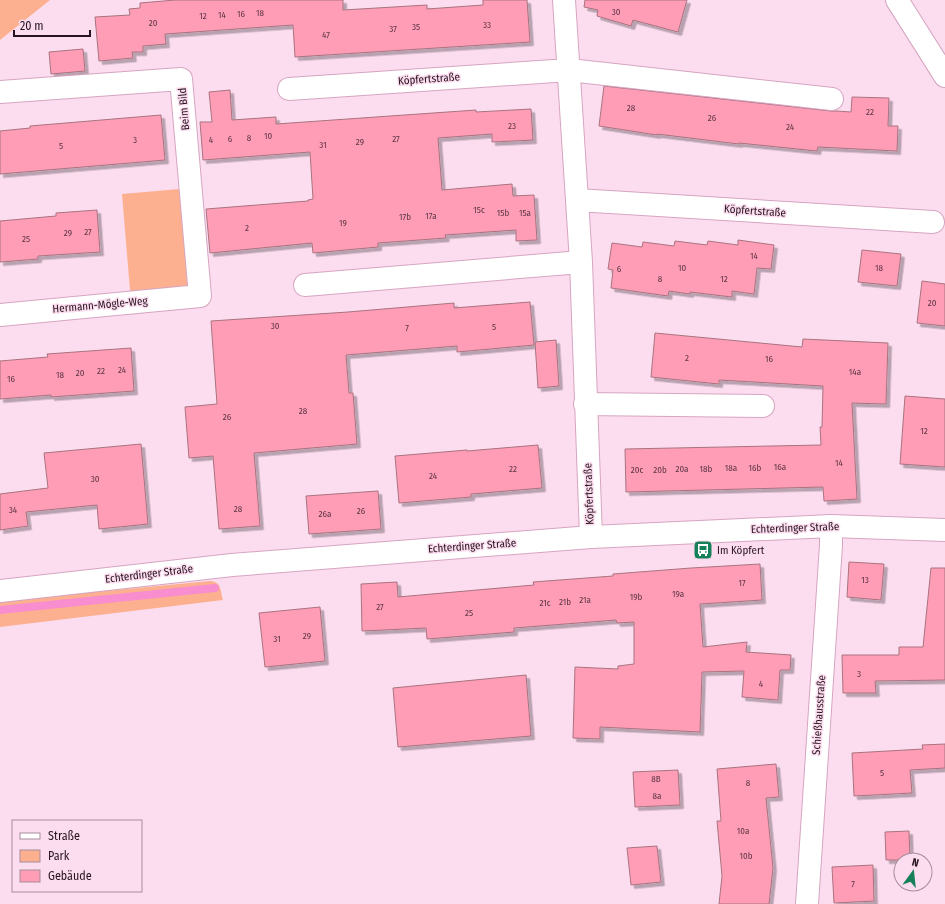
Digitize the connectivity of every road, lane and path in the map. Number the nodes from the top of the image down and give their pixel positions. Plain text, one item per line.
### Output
1 (564, 0) edge
2 (897, 0) edge
3 (569, 70) junction
4 (945, 76) edge
5 (289, 89) dead end
6 (0, 92) edge
7 (832, 100) dead end
8 (577, 200) junction
9 (933, 222) dead end
10 (581, 262) junction
11 (305, 284) dead end
12 (200, 296) joint
13 (0, 315) edge
14 (585, 404) junction
15 (763, 406) dead end
16 (831, 526) junction
17 (945, 530) edge
18 (590, 537) junction
19 (0, 591) edge
20 (806, 904) edge

1 - 3 street, Köpfertstraße
2 - 4 street
3 - 5 street, Köpfertstraße
3 - 7 street, Köpfertstraße
3 - 8 street, Köpfertstraße
6 - 12 street, Beim Bild
8 - 9 street, Köpfertstraße
8 - 10 street, Köpfertstraße
10 - 11 street
10 - 14 street, Köpfertstraße
12 - 13 street, Hermann-Mögle-Weg
14 - 15 street
14 - 18 street, Köpfertstraße
16 - 17 street, Echterdinger Straße
16 - 18 street, Echterdinger Straße
16 - 20 street, Schießhausstraße
18 - 19 street, Echterdinger Straße

